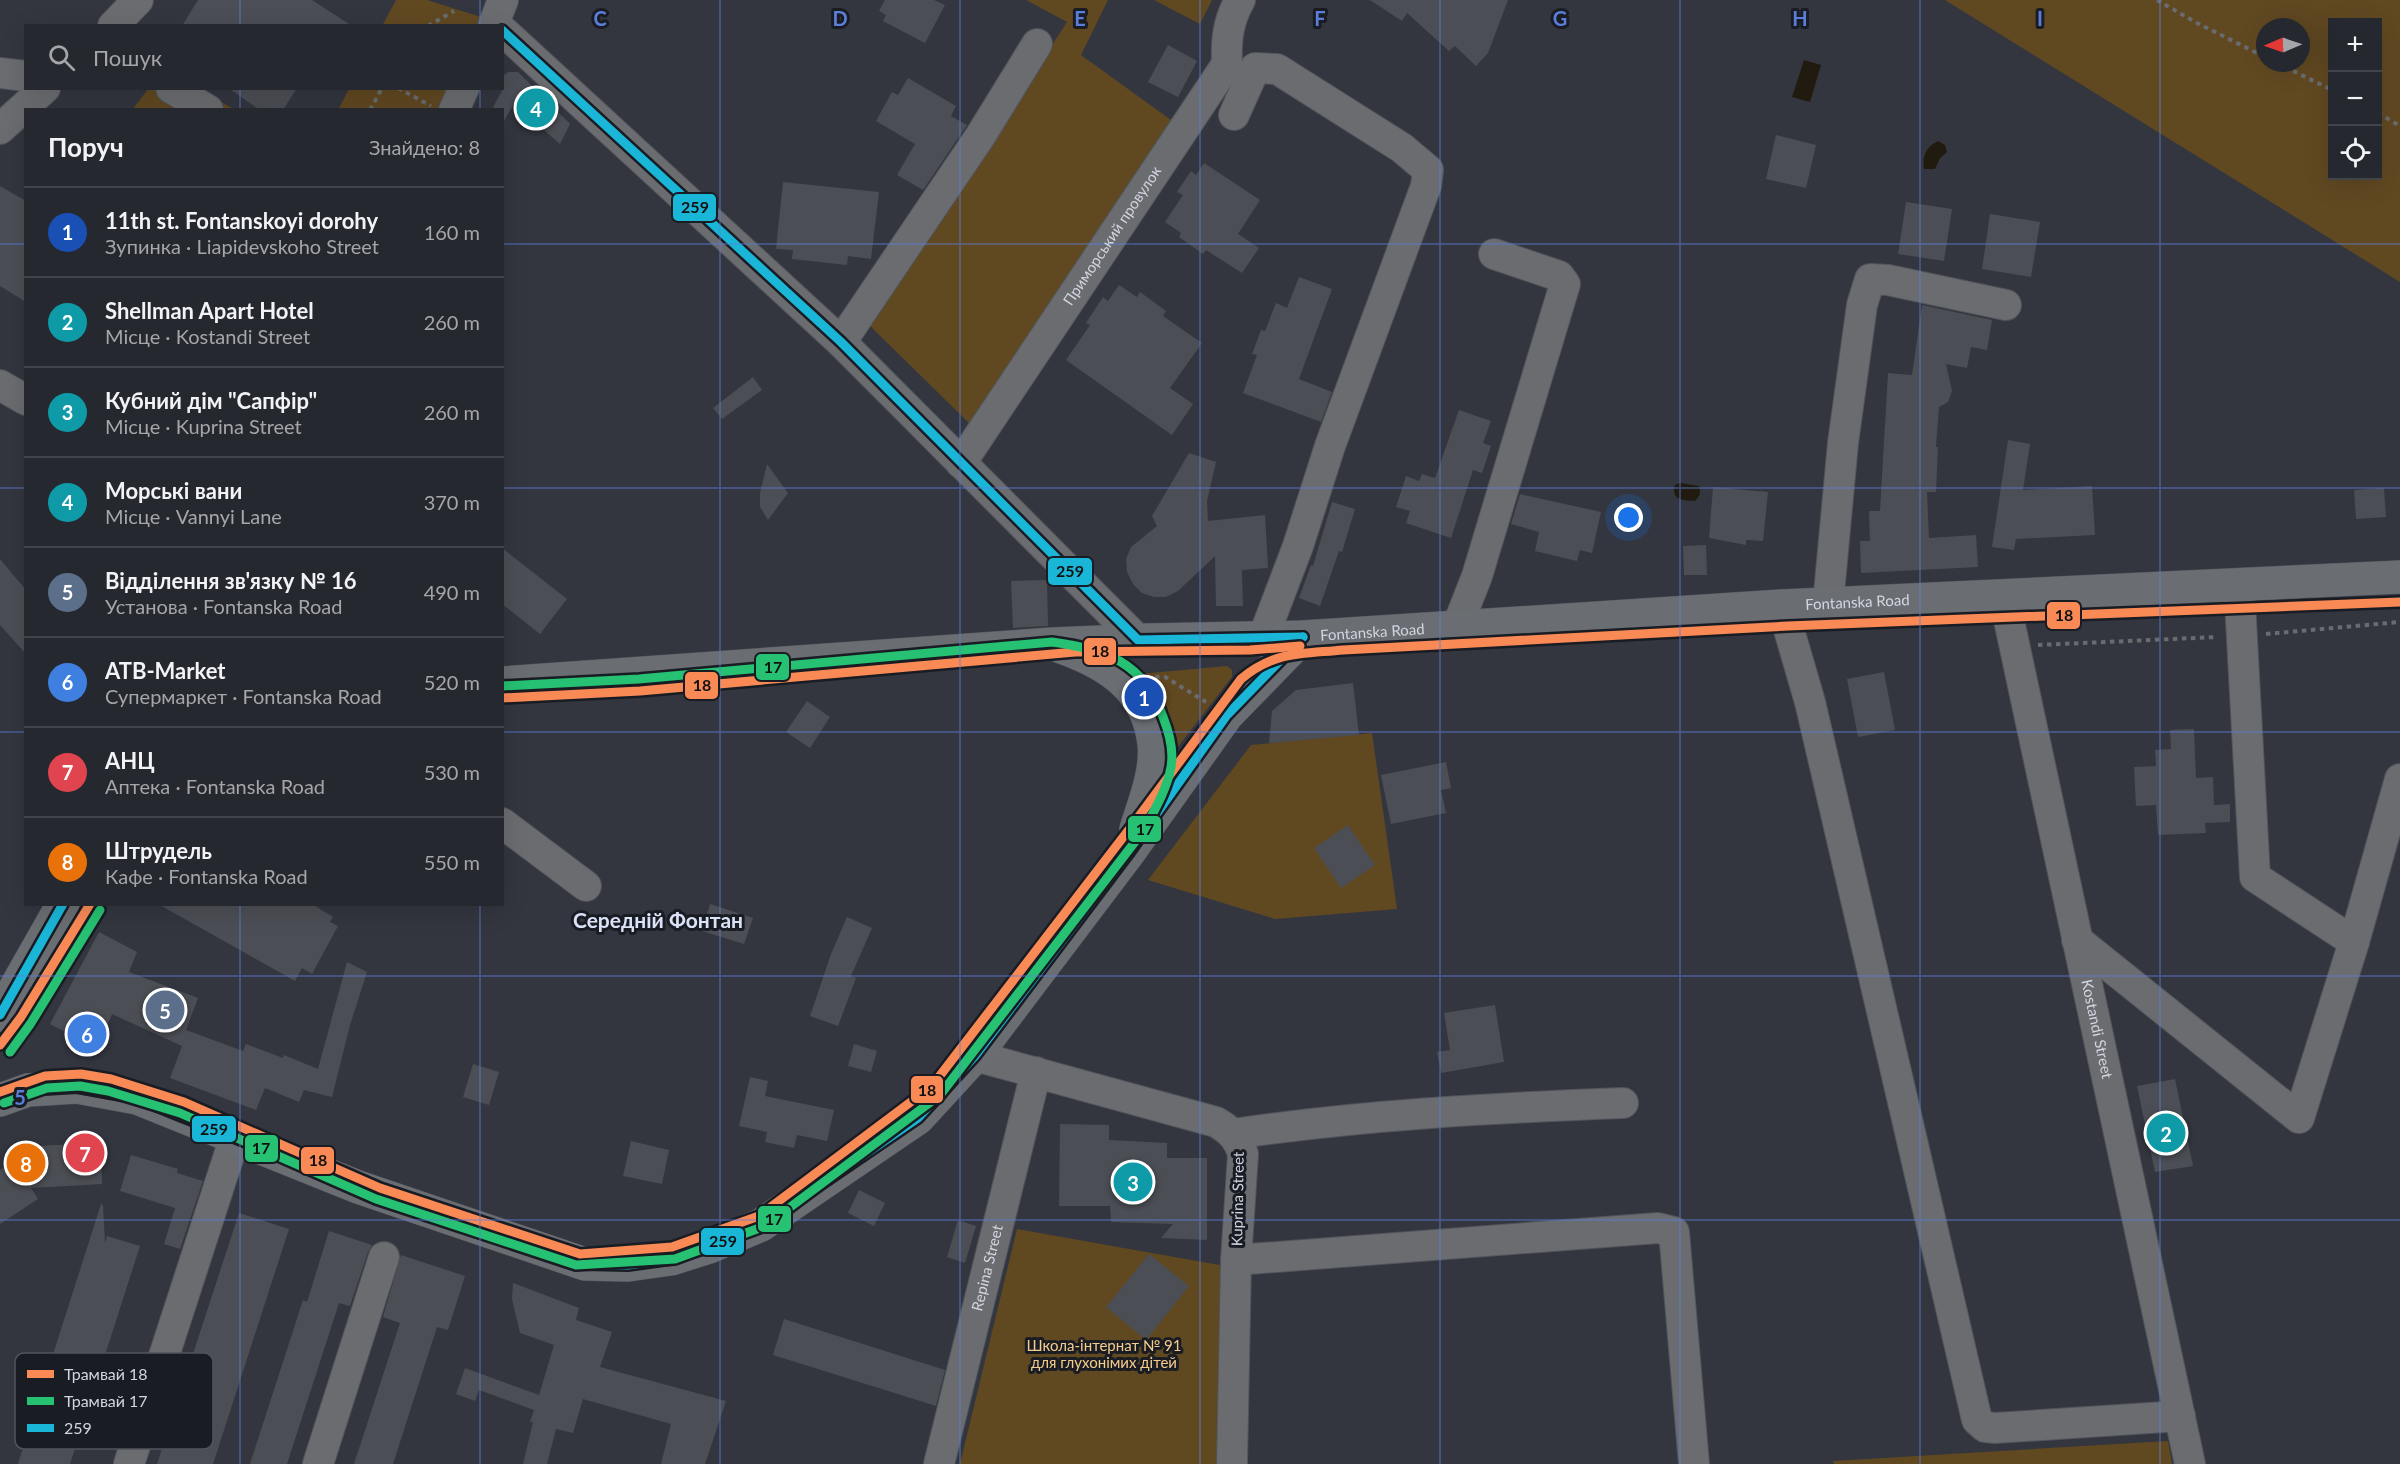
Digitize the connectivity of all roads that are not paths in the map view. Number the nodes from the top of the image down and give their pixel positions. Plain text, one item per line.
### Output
1 (138, 0) edge
2 (1240, 0) edge
3 (115, 24) edge
4 (504, 27) edge
5 (1037, 44) dead end
6 (0, 73) edge
7 (24, 76) edge
8 (43, 90) edge
9 (174, 90) edge
10 (463, 90) edge
11 (205, 108) edge
12 (455, 108) edge
13 (1234, 115) dead end
14 (0, 129) edge
15 (1494, 254) dead end
16 (2006, 305) dead end
17 (841, 342) junction
18 (0, 385) edge
19 (24, 398) edge
20 (961, 463) junction
21 (2400, 576) edge
22 (2239, 584) junction
23 (2004, 597) junction
24 (1828, 604) junction
25 (1782, 606) junction
26 (1457, 627) junction
27 (1303, 637) junction
28 (1263, 638) junction
29 (1138, 640) junction
30 (1053, 644) junction
31 (504, 683) edge
32 (2400, 779) edge
33 (504, 824) edge
34 (1130, 851) junction
35 (586, 886) dead end
36 (62, 906) edge
37 (2077, 940) junction
38 (2354, 942) junction
39 (0, 1015) edge
40 (975, 1056) junction
41 (1036, 1072) junction
42 (4, 1096) edge
43 (1623, 1103) dead end
44 (1233, 1134) junction
45 (235, 1137) junction
46 (384, 1257) dead end
47 (1236, 1260) junction
48 (165, 1353) edge
49 (2180, 1416) junction
50 (134, 1449) edge
51 (129, 1464) edge
52 (318, 1464) edge
53 (939, 1464) edge
54 (1232, 1464) edge
55 (1694, 1464) edge
56 (2190, 1464) edge

1 - 3 street
2 - 20 street, Приморський провулок
4 - 17 street
5 - 17 street
6 - 7 street
8 - 14 street
9 - 11 street
10 - 12 street
13 - 28 street
15 - 26 street
16 - 24 street
17 - 20 street
18 - 19 street
20 - 29 street
21 - 22 main road, Fontanska Road
22 - 23 main road, Fontanska Road
22 - 38 street
23 - 24 main road, Fontanska Road
23 - 37 street, Kostandi Street
24 - 25 main road, Fontanska Road
25 - 26 main road, Fontanska Road
25 - 49 street
26 - 27 main road, Fontanska Road
27 - 28 main road
27 - 34 main road, Fontanska Road
28 - 29 main road
29 - 30 main road
30 - 31 main road
30 - 34 main road
32 - 38 street
33 - 35 street
34 - 40 main road, Fontanska Road
36 - 39 main road
37 - 38 street
37 - 49 street, Kostandi Street
40 - 41 street, Kuprina Street
40 - 45 main road, Fontanska Road
41 - 44 street, Kuprina Street
41 - 53 street, Repina Street
42 - 45 main road, Fontanska Road
43 - 44 street
44 - 47 street, Kuprina Street
45 - 48 street
46 - 52 street
47 - 54 street, Kuprina Street
47 - 55 street
49 - 56 street, Kostandi Street
50 - 51 street

